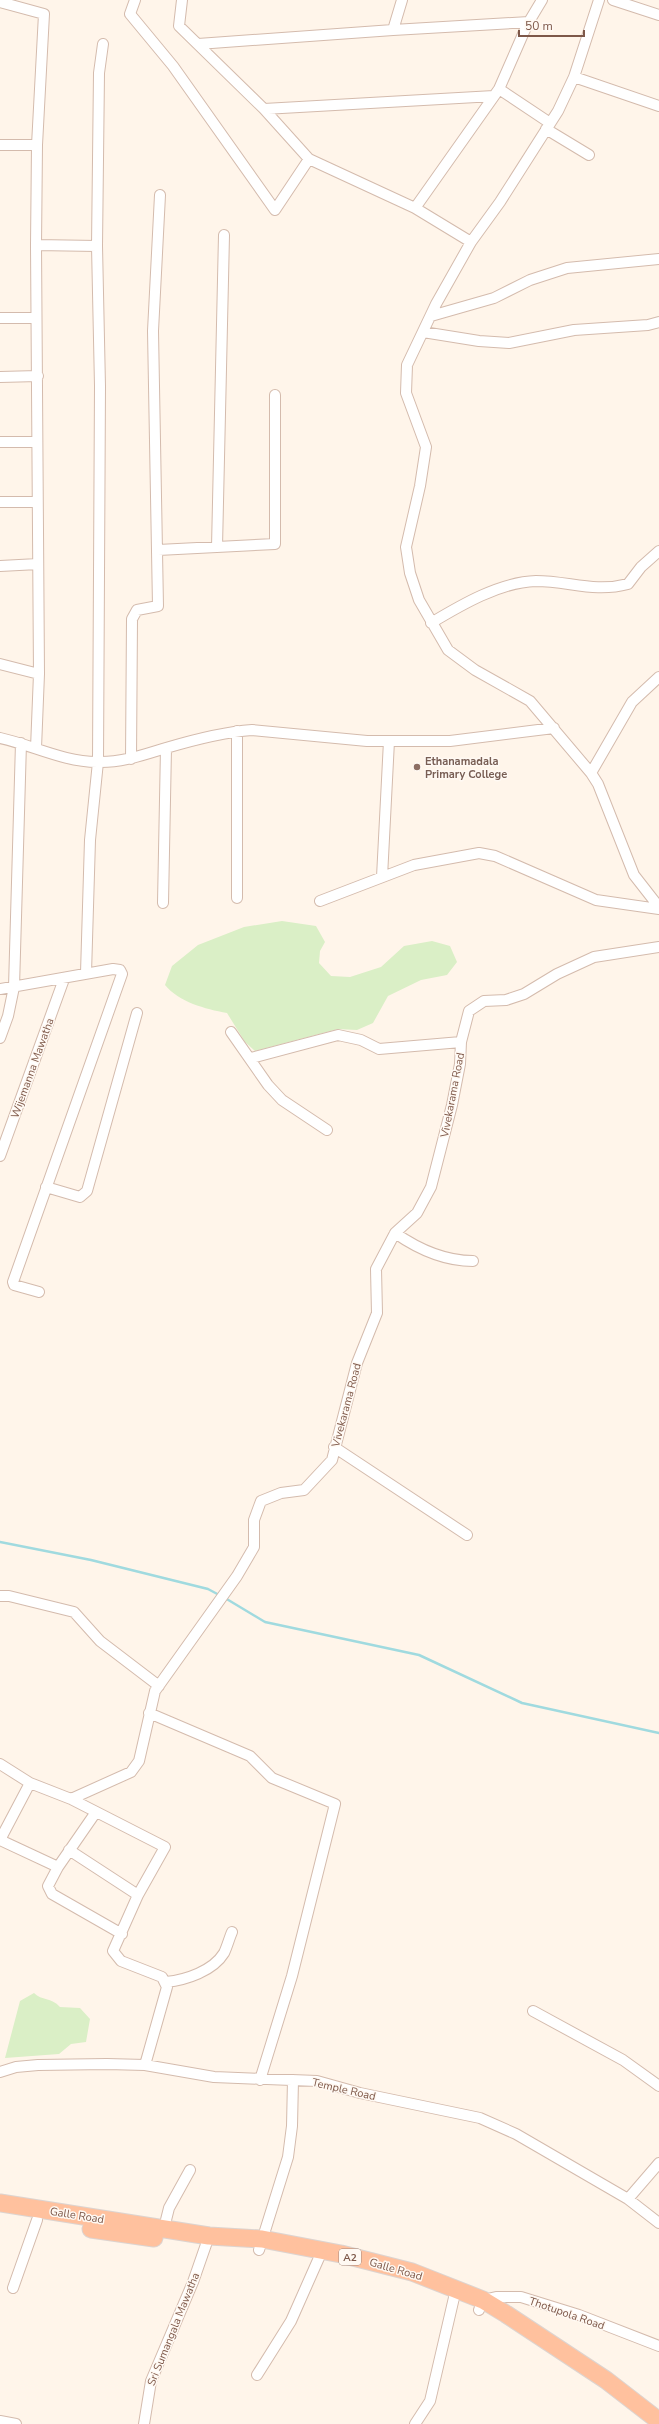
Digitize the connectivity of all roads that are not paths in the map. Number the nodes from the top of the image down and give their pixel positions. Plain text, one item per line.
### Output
1 (136, 0) edge
2 (182, 0) edge
3 (402, 0) edge
4 (542, 0) edge
5 (613, 0) edge
6 (0, 2) edge
7 (595, 2) edge
8 (659, 15) edge
9 (529, 22) junction
10 (393, 30) junction
11 (103, 44) dead end
12 (198, 44) junction
13 (574, 77) junction
14 (497, 92) junction
15 (659, 106) edge
16 (264, 109) junction
17 (548, 126) junction
18 (0, 145) edge
19 (36, 145) junction
20 (590, 155) dead end
21 (310, 159) junction
22 (160, 195) dead end
23 (415, 208) junction
24 (224, 234) dead end
25 (471, 242) junction
26 (36, 246) junction
27 (98, 246) junction
28 (659, 258) edge
29 (430, 316) junction
30 (0, 318) edge
31 (36, 318) junction
32 (659, 322) edge
33 (423, 332) junction
34 (38, 376) junction
35 (0, 377) edge
36 (275, 395) dead end
37 (0, 442) edge
38 (36, 442) junction
39 (0, 502) edge
40 (37, 502) junction
41 (217, 547) junction
42 (158, 550) junction
43 (659, 551) edge
44 (38, 564) junction
45 (0, 566) edge
46 (431, 623) junction
47 (0, 664) edge
48 (39, 674) junction
49 (659, 677) edge
50 (554, 728) junction
51 (237, 731) junction
52 (0, 738) edge
53 (389, 741) junction
54 (21, 743) junction
55 (36, 748) junction
56 (166, 748) junction
57 (131, 759) junction
58 (98, 762) junction
59 (591, 773) junction
60 (382, 877) junction
61 (237, 898) dead end
62 (320, 901) dead end
63 (163, 903) dead end
64 (659, 908) edge
65 (659, 947) edge
66 (86, 973) junction
67 (64, 979) junction
68 (14, 987) junction
69 (0, 989) edge
70 (137, 1014) dead end
71 (231, 1032) dead end
72 (0, 1038) edge
73 (461, 1042) junction
74 (251, 1058) junction
75 (327, 1130) dead end
76 (0, 1156) edge
77 (46, 1187) junction
78 (395, 1233) junction
79 (473, 1261) dead end
80 (39, 1292) dead end
81 (334, 1447) junction
82 (468, 1535) dead end
83 (0, 1596) edge
84 (159, 1686) junction
85 (149, 1713) junction
86 (0, 1764) edge
87 (30, 1783) junction
88 (71, 1799) junction
89 (96, 1812) junction
90 (0, 1840) edge
91 (69, 1850) junction
92 (58, 1867) junction
93 (138, 1895) junction
94 (232, 1932) dead end
95 (122, 1934) junction
96 (166, 1982) junction
97 (533, 2012) dead end
98 (145, 2065) junction
99 (0, 2072) edge
100 (260, 2080) junction
101 (293, 2080) junction
102 (659, 2086) edge
103 (659, 2163) edge
104 (190, 2170) dead end
105 (628, 2199) junction
106 (0, 2203) edge
107 (0, 2215) edge
108 (37, 2220) junction
109 (659, 2223) edge
110 (164, 2228) junction
111 (207, 2241) junction
112 (261, 2244) junction
113 (320, 2256) junction
114 (13, 2288) dead end
115 (454, 2295) junction
116 (481, 2305) junction
117 (659, 2346) edge
118 (257, 2375) dead end
119 (0, 2421) edge
120 (659, 2421) edge
121 (16, 2424) edge
122 (144, 2424) edge
123 (415, 2424) edge
124 (647, 2424) edge

1 - 21 street
2 - 12 street
3 - 10 street
4 - 9 street
5 - 8 street
6 - 19 street
7 - 13 street
9 - 10 street
9 - 14 street
10 - 12 street
11 - 27 street
12 - 16 street
13 - 15 street
13 - 17 street
14 - 16 street
14 - 17 street
14 - 23 street
16 - 21 street
17 - 20 street
17 - 25 street
18 - 19 street
19 - 26 street
21 - 23 street
22 - 42 street
23 - 25 street
24 - 41 street
25 - 29 street
26 - 27 street
26 - 31 street
27 - 58 street
28 - 29 street
29 - 33 street
30 - 31 street
31 - 34 street
32 - 33 street
33 - 46 street
34 - 35 street
34 - 38 street
36 - 41 street
37 - 38 street
38 - 40 street
39 - 40 street
40 - 44 street
41 - 42 street
42 - 57 street
43 - 46 street
44 - 45 street
44 - 48 street
46 - 50 street
47 - 48 street
48 - 55 street
49 - 59 street
50 - 53 street
50 - 59 street
51 - 53 street
51 - 56 street
51 - 61 street
52 - 54 street
53 - 60 street
54 - 55 street
54 - 68 street
55 - 58 street
56 - 57 street
56 - 63 street
57 - 58 street
58 - 66 street
59 - 64 street
60 - 62 street
60 - 64 street
65 - 73 street, Vivekarama Road
66 - 67 street
66 - 77 street
67 - 68 street
67 - 76 street, Wijemanna Mawatha
68 - 69 street
68 - 72 street
70 - 77 street
71 - 74 street
73 - 74 street
73 - 78 street, Vivekarama Road
74 - 75 street
77 - 80 street
78 - 79 street
78 - 81 street, Vivekarama Road
81 - 82 street
81 - 84 street, Vivekarama Road
83 - 84 street
84 - 85 street, Vivekarama Road
85 - 88 street, Vivekarama Road
85 - 100 street
86 - 87 street
87 - 88 street
87 - 90 street
88 - 89 street
89 - 91 street
89 - 93 street
90 - 92 street
91 - 92 street
91 - 93 street
92 - 95 street
93 - 95 street
94 - 96 street
95 - 96 street
96 - 98 street
97 - 102 street
98 - 99 street, Temple Road
98 - 100 street, Temple Road
100 - 101 street, Temple Road
101 - 105 street, Temple Road
101 - 112 street
103 - 105 street
104 - 110 street
105 - 109 street, Temple Road
106 - 110 highway, Galle Road / A2
107 - 108 highway, Galle Road / A2
108 - 111 highway, Galle Road / A2
108 - 114 street
110 - 111 highway, Galle Road / A2
111 - 112 highway, Galle Road / A2
111 - 122 street, Sri Sumangala Mawatha
112 - 113 highway, Galle Road / A2
113 - 115 highway, Galle Road / A2
113 - 118 street
115 - 116 highway, Galle Road / A2
115 - 123 street
116 - 117 street, Thotupola Road
116 - 120 highway, Galle Road / A2
116 - 124 highway, Galle Road / A2
119 - 121 street

